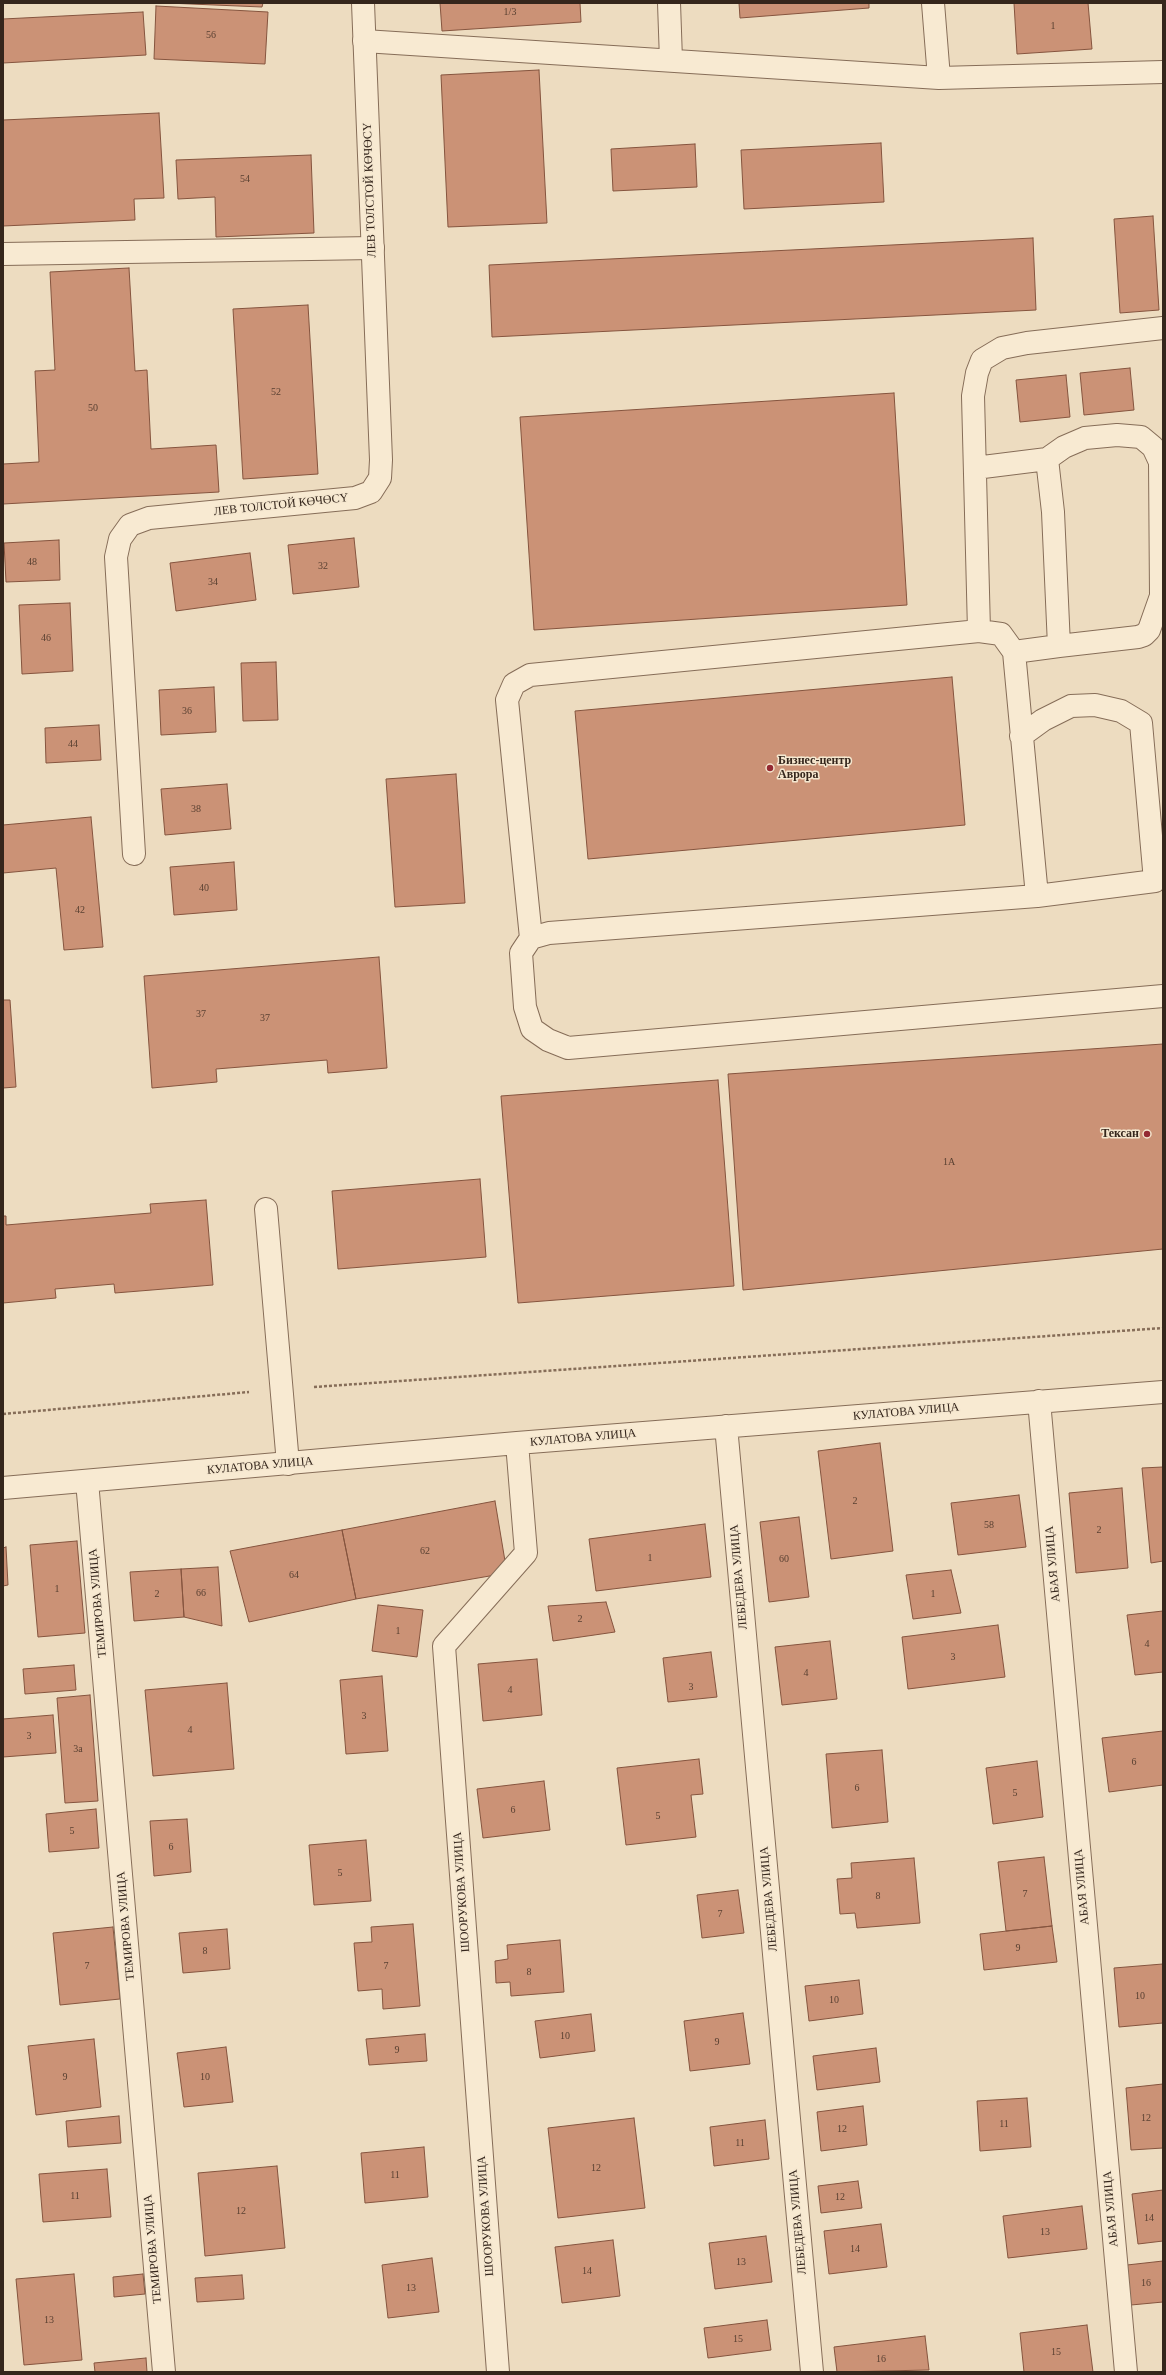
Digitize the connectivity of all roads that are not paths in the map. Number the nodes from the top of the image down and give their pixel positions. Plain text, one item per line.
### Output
1 (363, 3) edge
2 (669, 3) edge
3 (933, 3) edge
4 (364, 41) junction
5 (671, 60) junction
6 (1163, 72) edge
7 (939, 78) junction
8 (372, 248) junction
9 (3, 254) edge
10 (1163, 328) edge
11 (1047, 459) junction
12 (975, 468) junction
13 (979, 631) junction
14 (1059, 646) junction
15 (1014, 652) junction
16 (1021, 736) junction
17 (134, 854) dead end
18 (1159, 881) edge
19 (1037, 896) junction
20 (531, 938) junction
21 (1163, 996) edge
22 (266, 1208) dead end
23 (1163, 1392) edge
24 (1038, 1401) junction
25 (726, 1426) junction
26 (517, 1444) junction
27 (288, 1464) junction
28 (87, 1480) junction
29 (3, 1488) edge
30 (164, 2372) edge
31 (498, 2372) edge
32 (812, 2372) edge
33 (1126, 2372) edge

1 - 4 street, ЛЕВ ТОЛСТОЙ КӨЧӨСҮ
2 - 5 street
3 - 7 street
4 - 5 street
4 - 8 street, ЛЕВ ТОЛСТОЙ КӨЧӨСҮ
5 - 7 street
6 - 7 street
8 - 9 street
8 - 17 street, ЛЕВ ТОЛСТОЙ КӨЧӨСҮ
10 - 12 street
11 - 12 street
11 - 14 street
11 - 14 street
12 - 13 street
13 - 15 street
13 - 20 street
14 - 15 street
15 - 16 street
16 - 18 street
16 - 19 street
18 - 19 street
19 - 20 street
20 - 21 street
22 - 27 street
23 - 24 street, КУЛАТОВА УЛИЦА
24 - 25 street, КУЛАТОВА УЛИЦА
24 - 33 street, АБАЯ УЛИЦА
25 - 26 street, КУЛАТОВА УЛИЦА
25 - 32 street, ЛЕБЕДЕВА УЛИЦА
26 - 27 street, КУЛАТОВА УЛИЦА
26 - 31 street, ШООРУКОВА УЛИЦА
27 - 28 street, КУЛАТОВА УЛИЦА
28 - 29 street, КУЛАТОВА УЛИЦА
28 - 30 street, ТЕМИРОВА УЛИЦА

